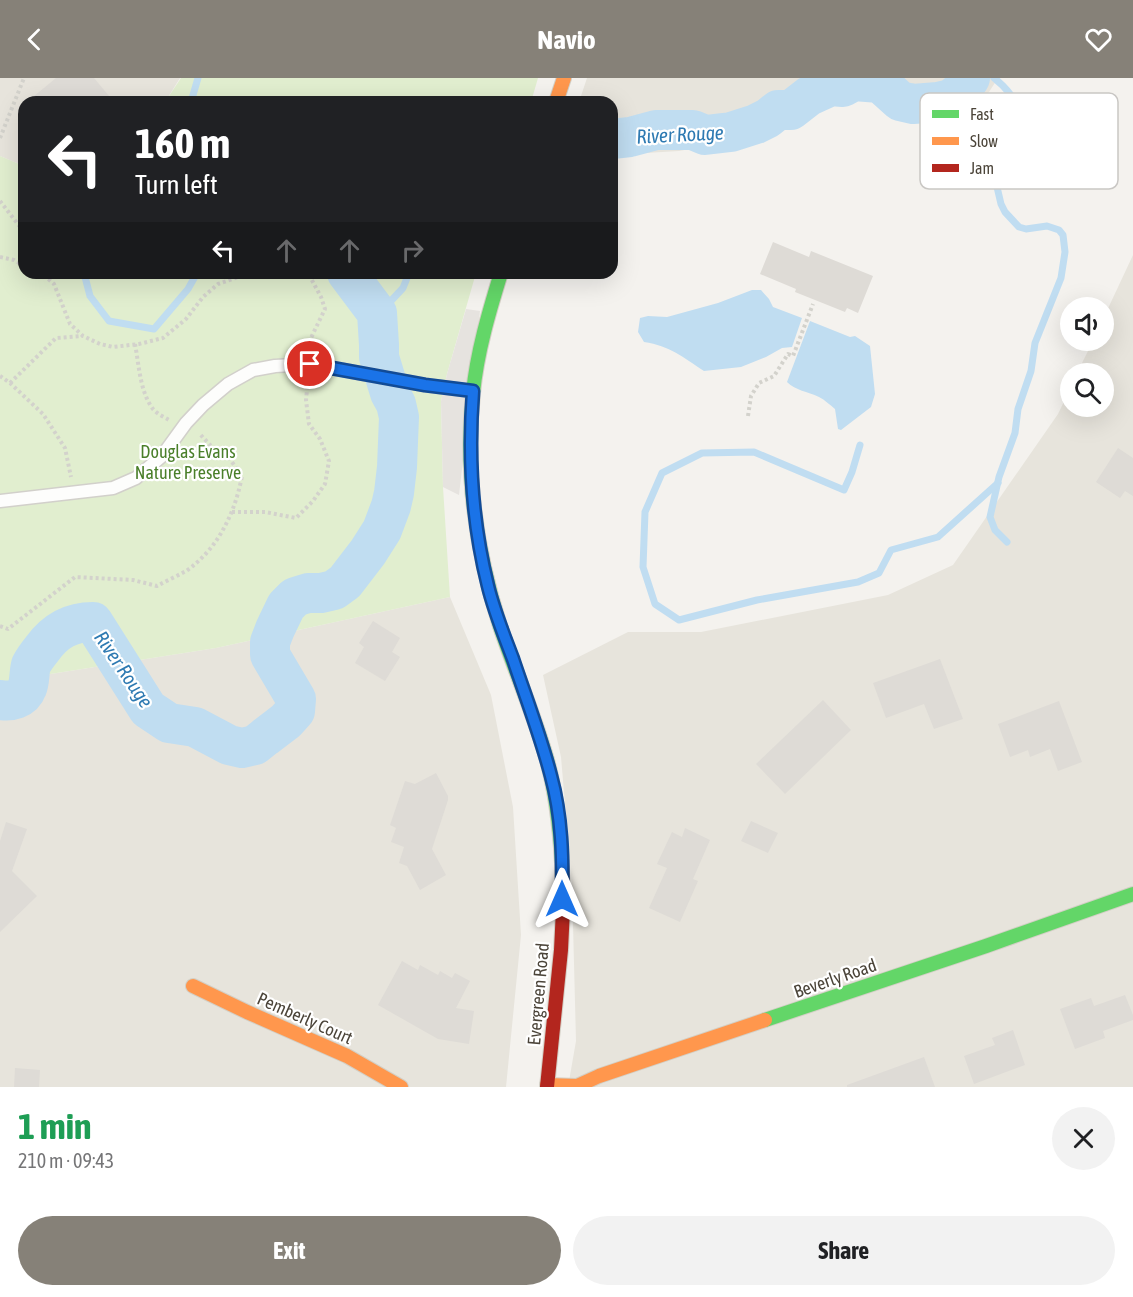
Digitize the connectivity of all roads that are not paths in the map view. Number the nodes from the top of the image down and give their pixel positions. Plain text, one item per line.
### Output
1 (564, 78) edge
2 (558, 96) edge
3 (499, 279) edge
4 (473, 391) junction
5 (0, 501) edge
6 (1133, 894) edge
7 (193, 986) dead end
8 (547, 1086) edge
9 (401, 1087) edge

1 - 2 street
3 - 4 street, Evergreen Road
4 - 5 lane
4 - 8 street, Evergreen Road
6 - 8 street, Beverly Road
7 - 9 street, Pemberly Court

